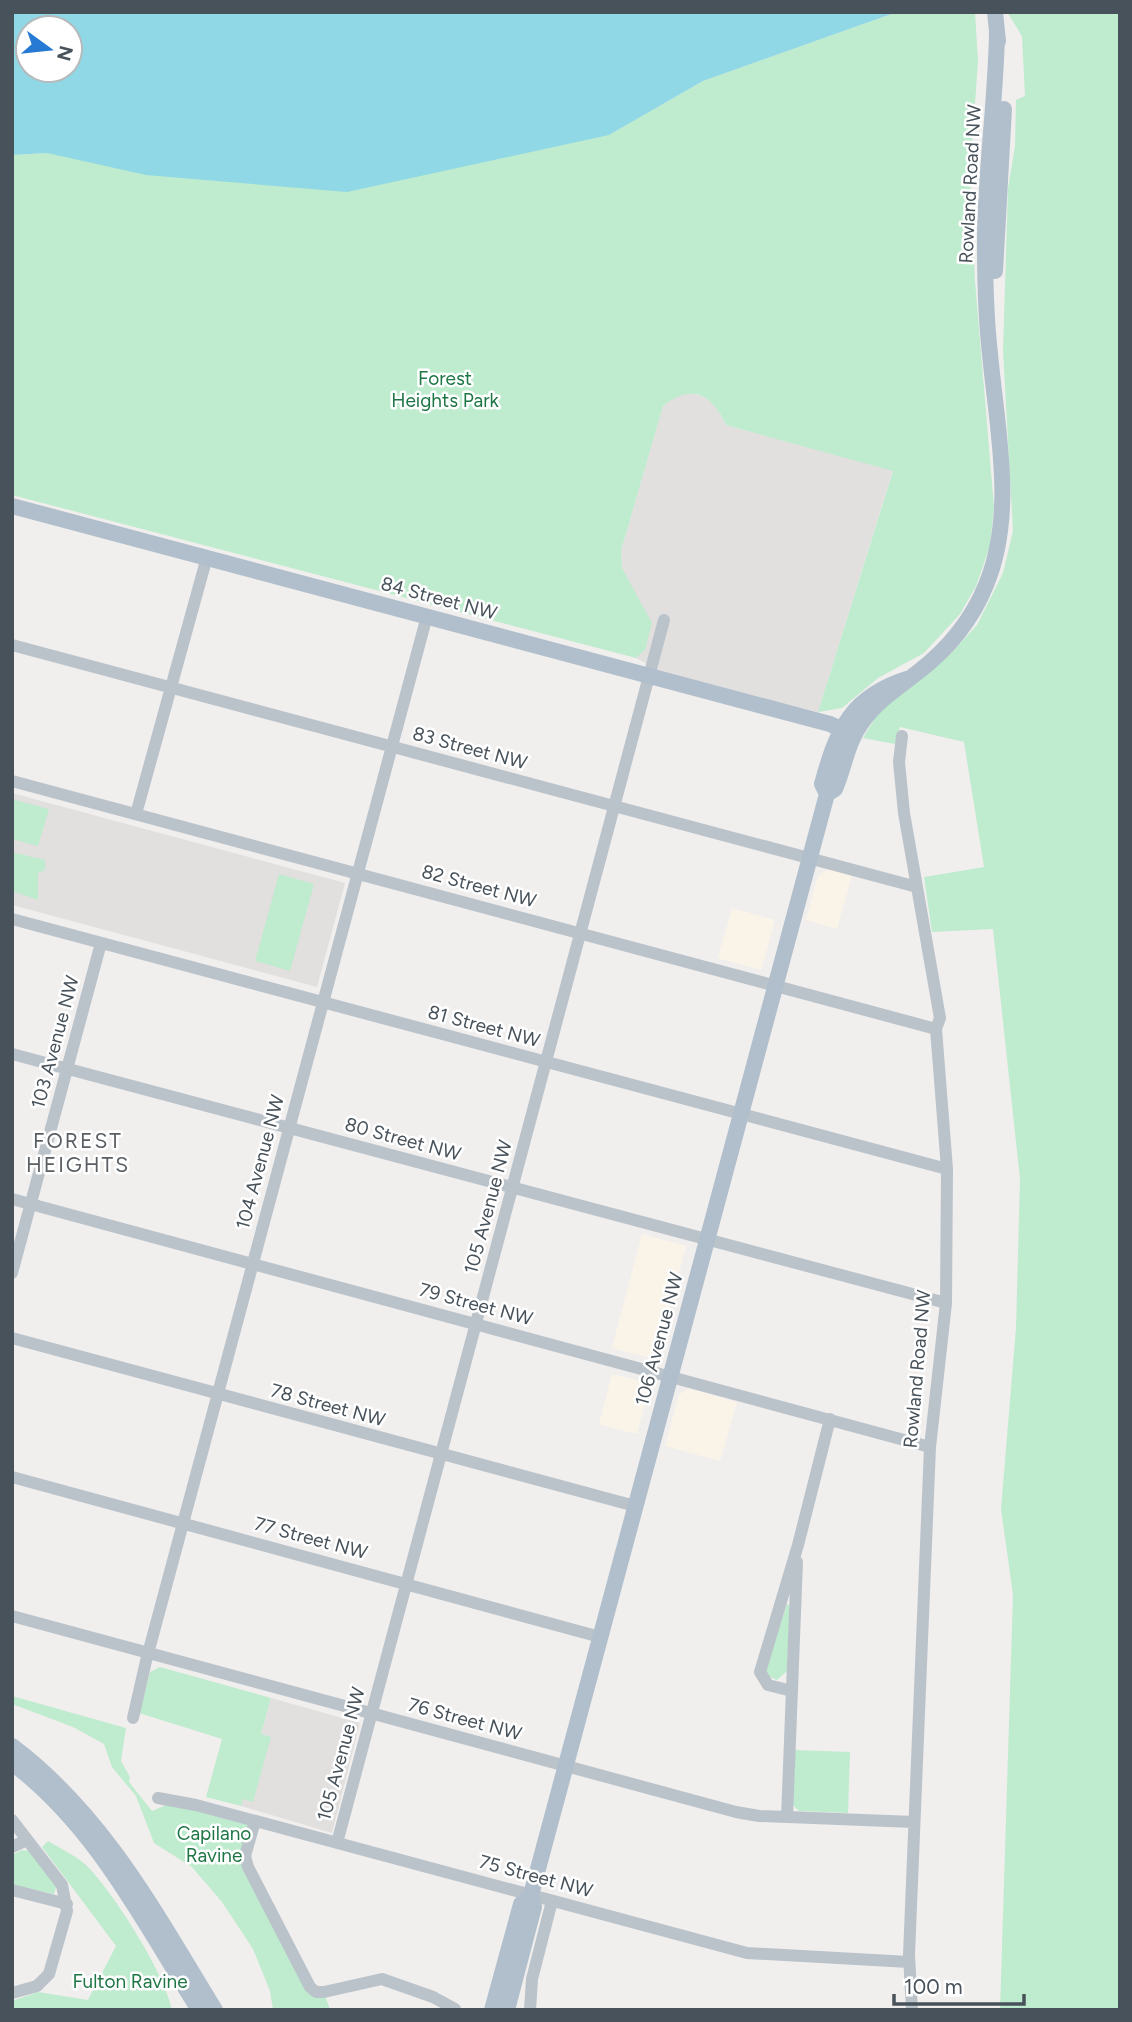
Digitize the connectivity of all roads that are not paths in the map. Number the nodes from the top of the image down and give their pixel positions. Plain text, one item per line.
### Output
1 (995, 12) edge
2 (12, 506) edge
3 (207, 557) junction
4 (427, 617) junction
5 (664, 620) dead end
6 (12, 645) edge
7 (649, 676) junction
8 (171, 688) junction
9 (847, 732) junction
10 (902, 736) dead end
11 (392, 747) junction
12 (12, 781) edge
13 (614, 807) junction
14 (136, 814) junction
15 (809, 859) junction
16 (358, 874) junction
17 (917, 887) junction
18 (12, 919) edge
19 (581, 933) junction
20 (101, 943) junction
21 (776, 985) junction
22 (323, 1002) junction
23 (936, 1030) junction
24 (12, 1054) edge
25 (546, 1062) junction
26 (68, 1069) junction
27 (741, 1114) junction
28 (290, 1128) junction
29 (947, 1169) junction
30 (512, 1188) junction
31 (12, 1199) edge
32 (31, 1204) junction
33 (707, 1240) junction
34 (253, 1264) junction
35 (12, 1273) edge
36 (946, 1303) junction
37 (477, 1324) junction
38 (12, 1338) edge
39 (670, 1376) junction
40 (218, 1394) junction
41 (830, 1419) junction
42 (930, 1447) junction
43 (441, 1455) junction
44 (12, 1477) edge
45 (635, 1506) junction
46 (183, 1524) junction
47 (798, 1545) junction
48 (406, 1584) junction
49 (12, 1616) edge
50 (600, 1637) junction
51 (148, 1653) junction
52 (792, 1691) junction
53 (372, 1713) junction
54 (133, 1718) dead end
55 (12, 1746) edge
56 (12, 1763) edge
57 (565, 1766) junction
58 (158, 1798) dead end
59 (787, 1817) junction
60 (12, 1820) edge
61 (255, 1821) junction
62 (914, 1822) junction
63 (27, 1840) junction
64 (337, 1843) junction
65 (12, 1847) edge
66 (12, 1890) edge
67 (531, 1895) junction
68 (552, 1900) junction
69 (67, 1904) junction
70 (909, 1962) junction
71 (12, 1993) edge
72 (454, 2009) edge
73 (199, 2010) edge
74 (215, 2010) edge
75 (492, 2010) edge
76 (507, 2010) edge
77 (530, 2010) edge
78 (912, 2010) edge

1 - 9 main road, Rowland Road NW
2 - 3 main road, 84 Street NW
3 - 4 main road, 84 Street NW
3 - 8 street
4 - 7 main road, 84 Street NW
4 - 11 street, 104 Avenue NW
5 - 7 street, 105 Avenue NW
6 - 8 street, 83 Street NW
7 - 9 main road, 84 Street NW
7 - 13 street, 105 Avenue NW
8 - 11 street, 83 Street NW
8 - 14 street
9 - 15 main road, 106 Avenue NW
10 - 17 street, Rowland Road NW
11 - 13 street, 83 Street NW
11 - 16 street, 104 Avenue NW
12 - 14 street, 82 Street NW
13 - 15 street, 83 Street NW
13 - 19 street, 105 Avenue NW
14 - 16 street, 82 Street NW
15 - 17 street, 83 Street NW
15 - 21 main road, 106 Avenue NW
16 - 19 street, 82 Street NW
16 - 22 street, 104 Avenue NW
17 - 23 street, Rowland Road NW
18 - 20 street, 81 Street NW
19 - 21 street, 82 Street NW
19 - 25 street, 105 Avenue NW
20 - 22 street, 81 Street NW
20 - 26 street, 103 Avenue NW
21 - 23 street, 82 Street NW
21 - 27 main road, 106 Avenue NW
22 - 25 street, 81 Street NW
22 - 28 street, 104 Avenue NW
23 - 29 street, Rowland Road NW
24 - 26 street, 80 Street NW
25 - 27 street, 81 Street NW
25 - 30 street, 105 Avenue NW
26 - 28 street, 80 Street NW
26 - 32 street, 103 Avenue NW
27 - 29 street, 81 Street NW
27 - 33 main road, 106 Avenue NW
28 - 30 street, 80 Street NW
28 - 34 street, 104 Avenue NW
29 - 36 street, Rowland Road NW
30 - 33 street, 80 Street NW
30 - 37 street, 105 Avenue NW
31 - 32 street, 79 Street NW
32 - 34 street, 79 Street NW
32 - 35 street, 103 Avenue NW
33 - 36 street, 80 Street NW
33 - 39 main road, 106 Avenue NW
34 - 37 street, 79 Street NW
34 - 40 street, 104 Avenue NW
36 - 42 street, Rowland Road NW
37 - 39 street, 79 Street NW
37 - 43 street, 105 Avenue NW
38 - 40 street, 78 Street NW
39 - 41 street, 79 Street NW
39 - 45 main road, 106 Avenue NW
40 - 43 street, 78 Street NW
40 - 46 street, 104 Avenue NW
41 - 42 street, 79 Street NW
41 - 47 street
42 - 62 street, Rowland Road NW
43 - 45 street, 78 Street NW
43 - 48 street, 105 Avenue NW
44 - 46 street, 77 Street NW
45 - 50 main road, 106 Avenue NW
46 - 48 street, 77 Street NW
46 - 51 street, 104 Avenue NW
47 - 52 street
47 - 52 street
48 - 50 street, 77 Street NW
48 - 53 street, 105 Avenue NW
49 - 51 street, 76 Street NW
50 - 57 main road, 106 Avenue NW
51 - 53 street, 76 Street NW
51 - 54 street, 104 Avenue NW
52 - 59 street
53 - 57 street, 76 Street NW
53 - 64 street, 105 Avenue NW
55 - 74 main road
56 - 73 main road
57 - 59 street, 76 Street NW
57 - 67 main road, 106 Avenue NW
58 - 61 street, 75 Street NW
59 - 62 street, 76 Street NW
60 - 63 street
61 - 64 street, 75 Street NW
61 - 72 street
62 - 70 street, Rowland Road NW
63 - 65 street
63 - 69 street
64 - 67 street, 75 Street NW
66 - 69 street
67 - 68 street, 75 Street NW
67 - 75 main road, 106 Avenue NW
67 - 76 main road, 106 Avenue NW
68 - 70 street, 75 Street NW
68 - 77 street
69 - 71 street
70 - 78 street, Rowland Road NW

